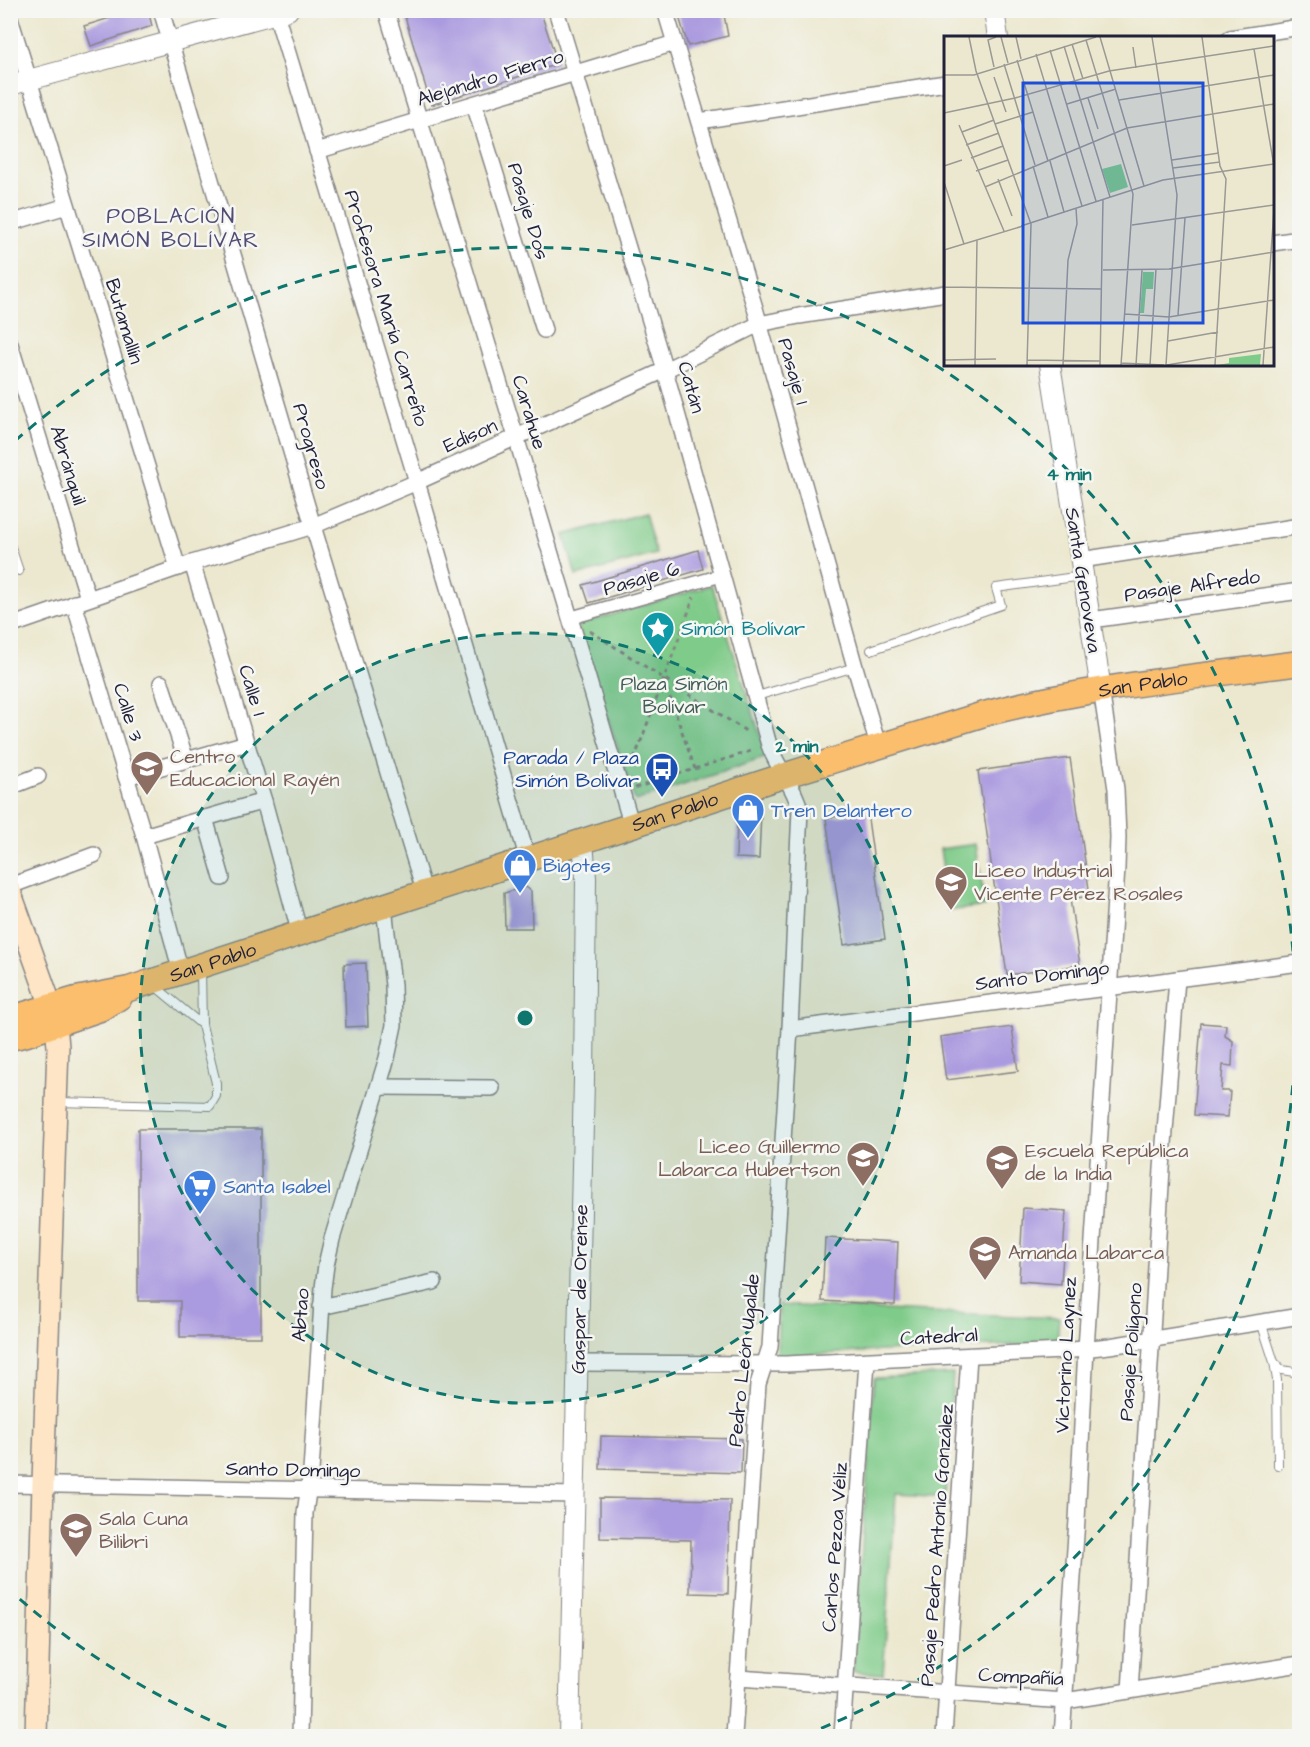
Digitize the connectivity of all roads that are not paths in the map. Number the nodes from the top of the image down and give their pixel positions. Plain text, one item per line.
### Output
1 (161, 10) edge
2 (386, 10) edge
3 (556, 10) edge
4 (665, 10) edge
5 (994, 10) edge
6 (280, 12) edge
7 (10, 18) edge
8 (1299, 27) edge
9 (998, 36) edge
10 (1243, 36) edge
11 (170, 41) junction
12 (675, 43) junction
13 (575, 73) junction
14 (20, 82) edge
15 (944, 83) edge
16 (474, 104) junction
17 (419, 120) junction
18 (699, 122) junction
19 (317, 151) junction
20 (68, 206) junction
21 (10, 223) edge
22 (1299, 239) edge
23 (1274, 243) edge
24 (944, 293) edge
25 (759, 324) junction
26 (544, 330) dead end
27 (10, 345) edge
28 (1050, 366) edge
29 (665, 370) junction
30 (516, 438) junction
31 (417, 482) junction
32 (313, 526) junction
33 (1299, 526) edge
34 (10, 543) edge
35 (185, 566) junction
36 (1082, 568) junction
37 (19, 571) dead end
38 (723, 575) junction
39 (1299, 591) edge
40 (81, 600) junction
41 (570, 618) junction
42 (1091, 620) junction
43 (10, 626) edge
44 (871, 650) dead end
45 (1299, 663) edge
46 (855, 667) junction
47 (161, 683) dead end
48 (1101, 689) junction
49 (757, 696) junction
50 (246, 743) junction
51 (878, 745) junction
52 (186, 760) junction
53 (786, 775) junction
54 (38, 776) dead end
55 (126, 777) junction
56 (10, 787) edge
57 (264, 801) junction
58 (205, 818) junction
59 (632, 826) junction
60 (144, 836) junction
61 (583, 842) junction
62 (94, 855) dead end
63 (528, 860) junction
64 (222, 878) dead end
65 (10, 886) edge
66 (10, 891) edge
67 (425, 894) junction
68 (384, 907) junction
69 (300, 934) junction
70 (1299, 963) edge
71 (191, 969) junction
72 (1177, 979) junction
73 (139, 986) junction
74 (1110, 988) junction
75 (54, 1015) junction
76 (10, 1022) edge
77 (202, 1025) junction
78 (790, 1029) junction
79 (10, 1038) edge
80 (378, 1087) junction
81 (492, 1088) dead end
82 (57, 1102) junction
83 (434, 1282) dead end
84 (321, 1306) junction
85 (1299, 1316) edge
86 (1261, 1322) junction
87 (1152, 1339) junction
88 (1086, 1349) junction
89 (969, 1356) junction
90 (867, 1361) junction
91 (1274, 1362) junction
92 (578, 1363) junction
93 (764, 1365) junction
94 (1299, 1372) edge
95 (1278, 1466) dead end
96 (10, 1484) edge
97 (43, 1484) junction
98 (308, 1491) junction
99 (574, 1496) junction
100 (1299, 1664) edge
101 (738, 1678) junction
102 (846, 1686) junction
103 (1130, 1691) junction
104 (947, 1693) junction
105 (1065, 1701) junction
106 (36, 1737) edge
107 (300, 1737) edge
108 (569, 1737) edge
109 (734, 1737) edge
110 (842, 1737) edge
111 (944, 1737) edge
112 (1062, 1737) edge

1 - 11 street, Progreso
2 - 17 street, Carahue
3 - 13 street, Catán
4 - 12 street, Pasaje 1
5 - 9 street
6 - 11 street
6 - 19 street, Profesora María Carreño
7 - 14 street, Butamallín
8 - 10 street
11 - 14 street
11 - 32 street, Progreso
12 - 13 street, Alejandro Fierro
12 - 18 street, Pasaje 1
13 - 16 street, Alejandro Fierro
13 - 29 street, Catán
14 - 20 street, Butamallín
15 - 18 street
16 - 17 street, Alejandro Fierro
16 - 26 street, Pasaje Dos
17 - 19 street, Alejandro Fierro
17 - 30 street, Carahue
18 - 25 street, Pasaje 1
19 - 31 street, Profesora María Carreño
20 - 21 street
20 - 35 street, Butamallín
22 - 23 street
24 - 25 street, Edison
25 - 29 street, Edison
25 - 46 street, Pasaje 1
27 - 40 street, Abránquil
28 - 36 street, Santa Genoveva
29 - 30 street, Edison
29 - 38 street, Catán
30 - 31 street, Edison
30 - 41 street, Carahue
31 - 32 street, Edison
31 - 63 street, Profesora María Carreño
32 - 35 street, Edison
32 - 67 street, Progreso
33 - 36 street
34 - 37 lane
35 - 40 street, Edison
35 - 50 street, Calle 1
36 - 42 street, Santa Genoveva
36 - 44 lane
38 - 41 street, Pasaje 6
38 - 49 street, Catán
39 - 42 street, Pasaje Alfredo
40 - 43 street, Edison
40 - 55 street, Calle 3
41 - 59 street, Carahue
42 - 48 street, Santa Genoveva
45 - 48 main road, San Pablo
46 - 49 lane
46 - 51 street, Pasaje 1
47 - 52 street
48 - 51 main road, San Pablo
48 - 74 street, Victorino Laynez
49 - 53 street, Catán
50 - 52 street
50 - 57 street, Calle 1
51 - 53 main road, San Pablo
52 - 55 street
53 - 59 main road, San Pablo
53 - 78 street, Pedro León Ugalde
54 - 56 street
55 - 60 street, Calle 3
57 - 58 street
57 - 69 street, Calle 1
58 - 60 street
58 - 64 street
59 - 61 main road, San Pablo
60 - 71 street, Calle 3
61 - 63 main road, San Pablo
61 - 92 street, Gaspar de Orense
62 - 65 street
63 - 67 main road, San Pablo
66 - 75 main road
67 - 68 main road, San Pablo
68 - 69 main road, San Pablo
68 - 80 street, Abtao
69 - 71 main road, San Pablo
70 - 72 street, Santo Domingo
71 - 73 main road, San Pablo
71 - 77 lane
72 - 74 street, Santo Domingo
72 - 87 street, Pasaje Polígono
73 - 75 main road, San Pablo
73 - 77 lane
74 - 78 street, Santo Domingo
74 - 88 street, Victorino Laynez
75 - 76 main road, San Pablo
75 - 79 main road, San Pablo
75 - 82 main road
77 - 82 lane
78 - 93 street, Pedro León Ugalde
80 - 81 street
80 - 84 street, Abtao
82 - 97 main road
83 - 84 street
84 - 98 street, Abtao
85 - 86 street, Catedral
86 - 87 street, Catedral
86 - 91 lane
87 - 88 street, Catedral
87 - 103 street, Pasaje Polígono
88 - 89 street, Catedral
88 - 105 street, Victorino Laynez
89 - 90 street, Catedral
89 - 104 street, Pasaje Pedro Antonio González
90 - 93 street, Catedral
90 - 102 street, Carlos Pezoa Véliz
91 - 94 lane
91 - 95 lane
92 - 93 street, Catedral
92 - 99 street, Gaspar de Orense
93 - 101 street, Pedro León Ugalde
96 - 97 street, Santo Domingo
97 - 98 street, Santo Domingo
97 - 106 main road
98 - 99 street, Santo Domingo
98 - 107 street, Abtao
99 - 108 street, Gaspar de Orense
100 - 103 street, Compañía
101 - 102 street, Compañía
101 - 109 street, Pedro León Ugalde
102 - 104 street, Compañía
102 - 110 street, Carlos Pezoa Véliz
103 - 105 street, Compañía
104 - 105 street, Compañía
104 - 111 street, Pasaje Pedro Antonio González
105 - 112 street, Victorino Laynez

